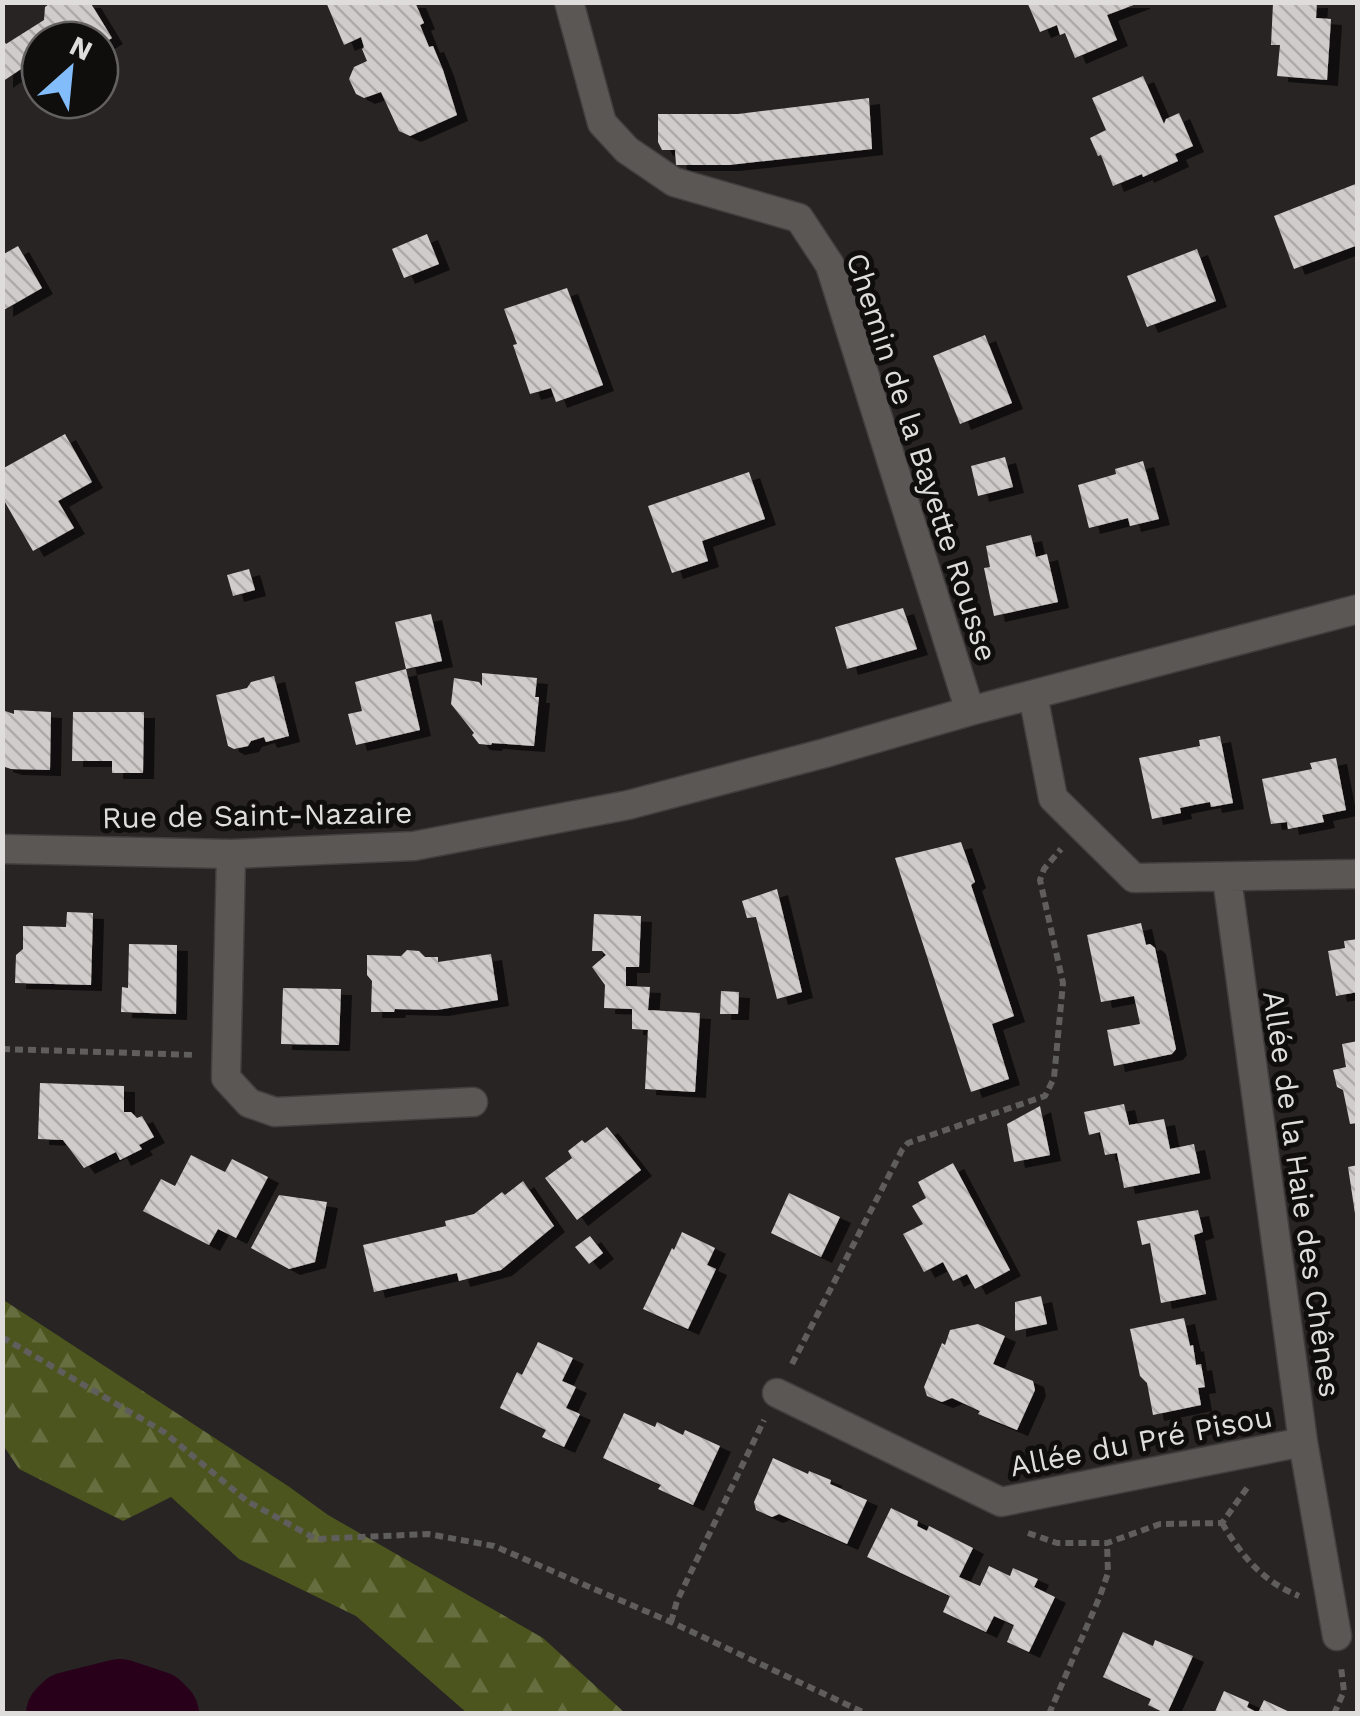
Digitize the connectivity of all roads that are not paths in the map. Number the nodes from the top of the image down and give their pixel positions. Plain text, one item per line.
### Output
1 (569, 2) edge
2 (1358, 609) edge
3 (1033, 695) junction
4 (970, 711) junction
5 (2, 849) edge
6 (231, 854) junction
7 (1358, 874) edge
8 (1227, 878) junction
9 (473, 1102) dead end
10 (776, 1393) road end
11 (1303, 1442) junction
12 (1335, 1623) road end

1 - 4 street, Chemin de la Bayette Rousse
2 - 3 street, Rue de Saint-Nazaire
3 - 4 street, Rue de Saint-Nazaire
3 - 8 street
4 - 6 street, Rue de Saint-Nazaire
5 - 6 street, Rue de Saint-Nazaire
6 - 9 street
7 - 8 street
8 - 11 street, Allée de la Haie des Chênes
10 - 11 street, Allée du Pré Pisou
11 - 12 street, Allée de la Haie des Chênes

